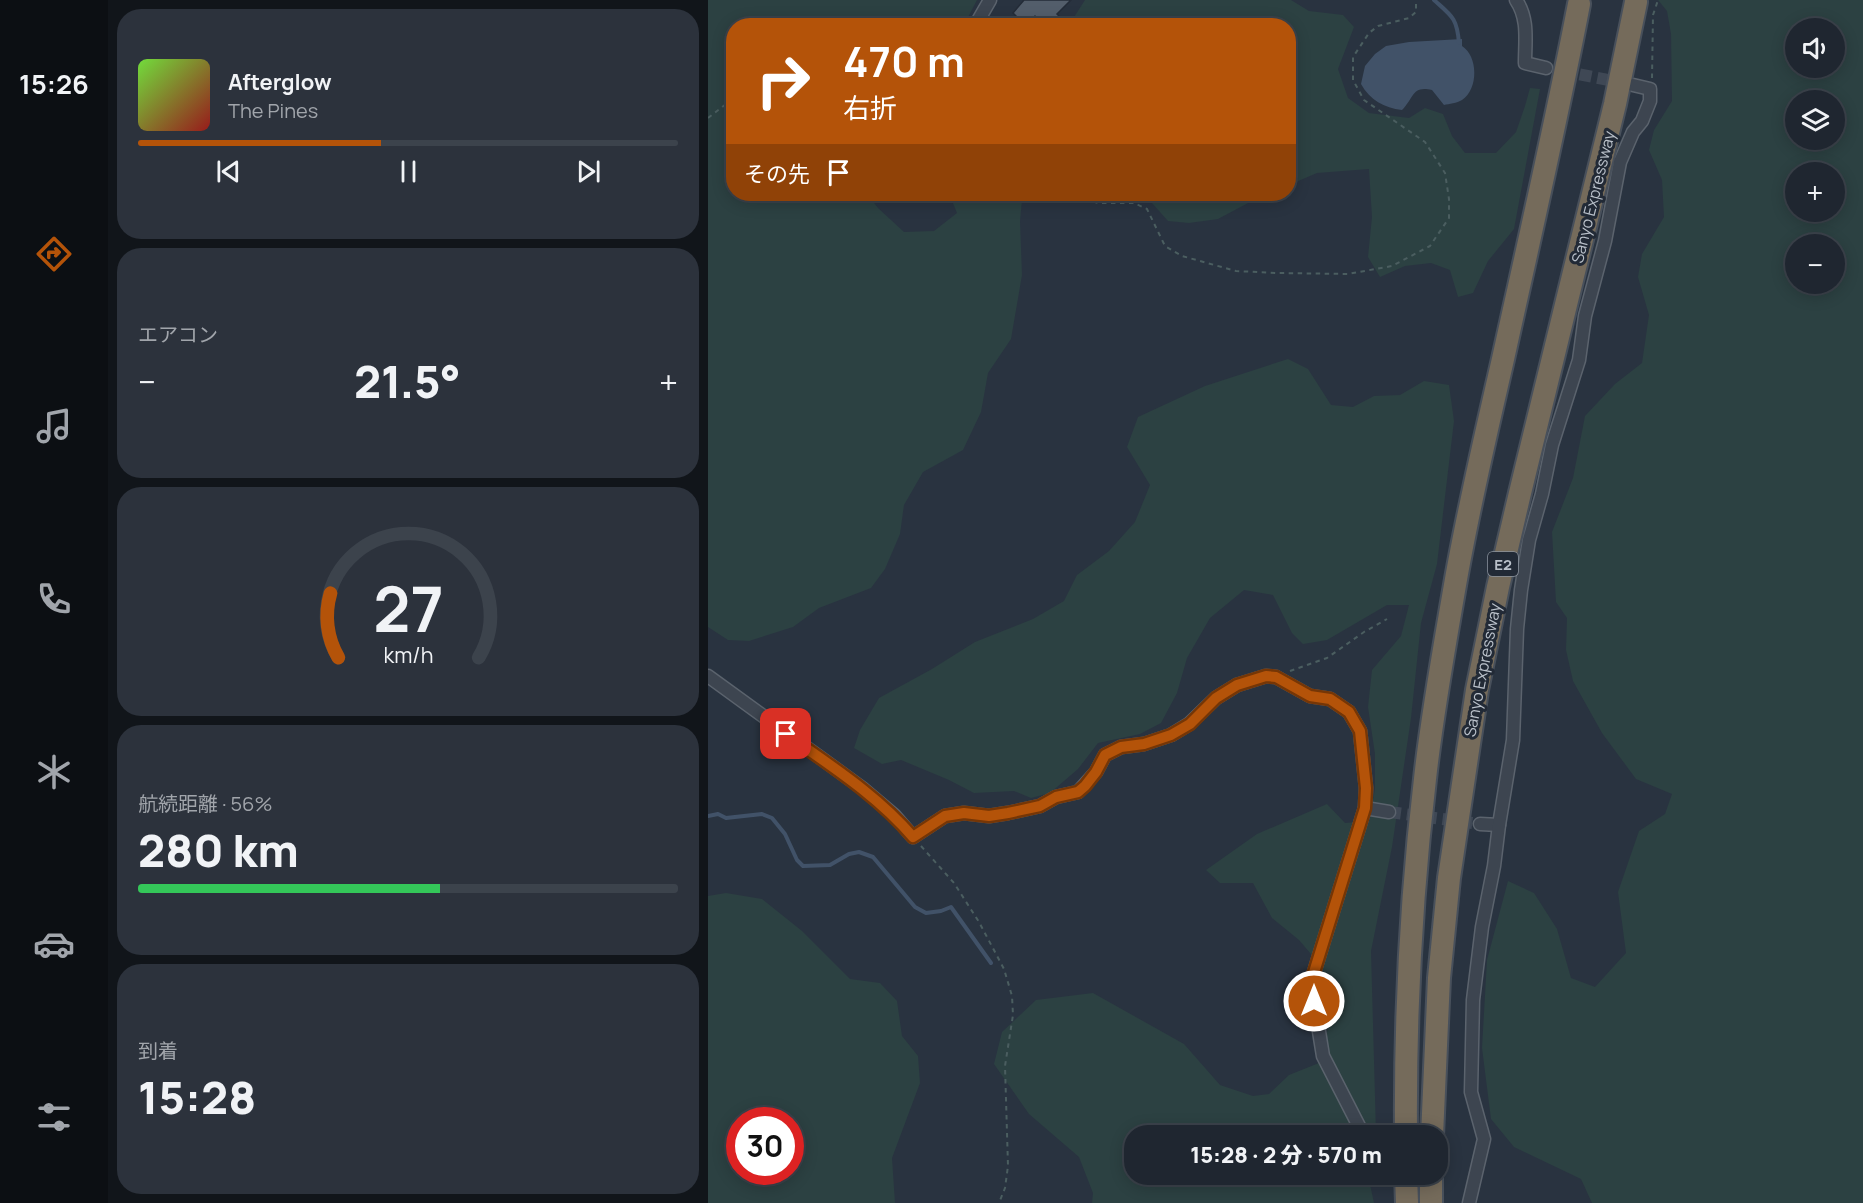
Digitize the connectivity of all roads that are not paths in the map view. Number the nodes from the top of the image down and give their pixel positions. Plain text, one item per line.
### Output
1 (990, 0) edge
2 (1516, 0) edge
3 (1647, 1) edge
4 (1579, 4) dead end
5 (980, 18) edge
6 (1546, 68) tunnel mouth
7 (1633, 85) tunnel mouth
8 (708, 676) edge
9 (1365, 808) junction
10 (1389, 812) tunnel mouth
11 (1480, 824) tunnel mouth
12 (1499, 825) junction
13 (1358, 1125) edge
14 (1406, 1125) edge
15 (1432, 1125) edge
16 (1406, 1185) edge
17 (1431, 1185) edge
18 (1407, 1203) edge
19 (1431, 1203) edge
20 (1469, 1203) edge

1 - 5 street
2 - 6 street
3 - 15 highway, Sanyo Expressway / E2
4 - 14 highway
7 - 12 street
8 - 9 street
9 - 10 street
9 - 13 street
11 - 12 street
12 - 20 street
16 - 18 highway
17 - 19 highway

